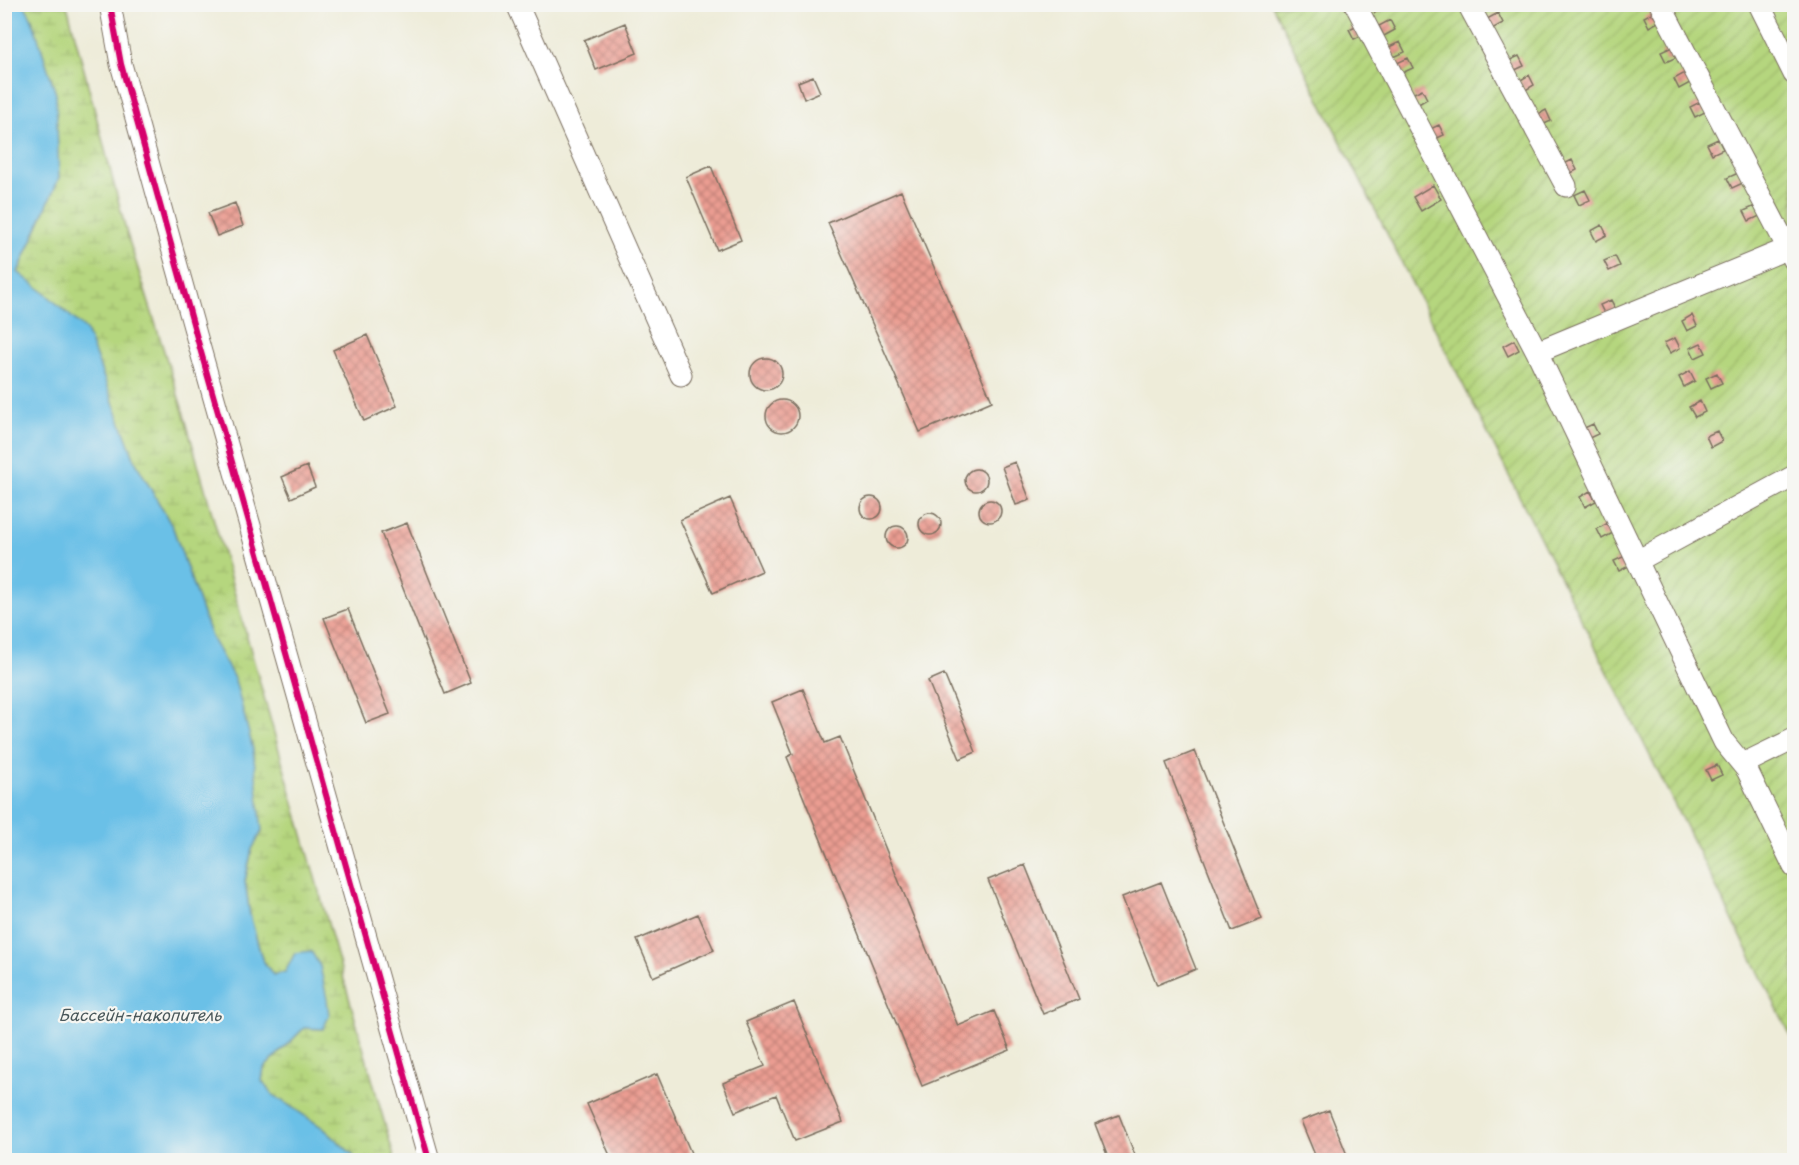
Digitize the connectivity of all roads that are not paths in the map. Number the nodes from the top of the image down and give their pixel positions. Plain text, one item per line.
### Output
1 (110, 4) edge
2 (517, 4) edge
3 (1355, 4) edge
4 (1468, 4) edge
5 (1659, 4) edge
6 (1759, 4) edge
7 (1794, 74) edge
8 (1566, 186) dead end
9 (1792, 254) edge
10 (1537, 352) junction
11 (681, 375) dead end
12 (1794, 476) edge
13 (1637, 561) junction
14 (1794, 739) edge
15 (1747, 770) junction
16 (1794, 867) edge
17 (429, 1161) edge

1 - 17 street
2 - 11 street
3 - 10 street
4 - 8 street
5 - 9 street
6 - 7 street
9 - 10 street
10 - 13 street
12 - 13 street
13 - 15 street
14 - 15 street
15 - 16 street

